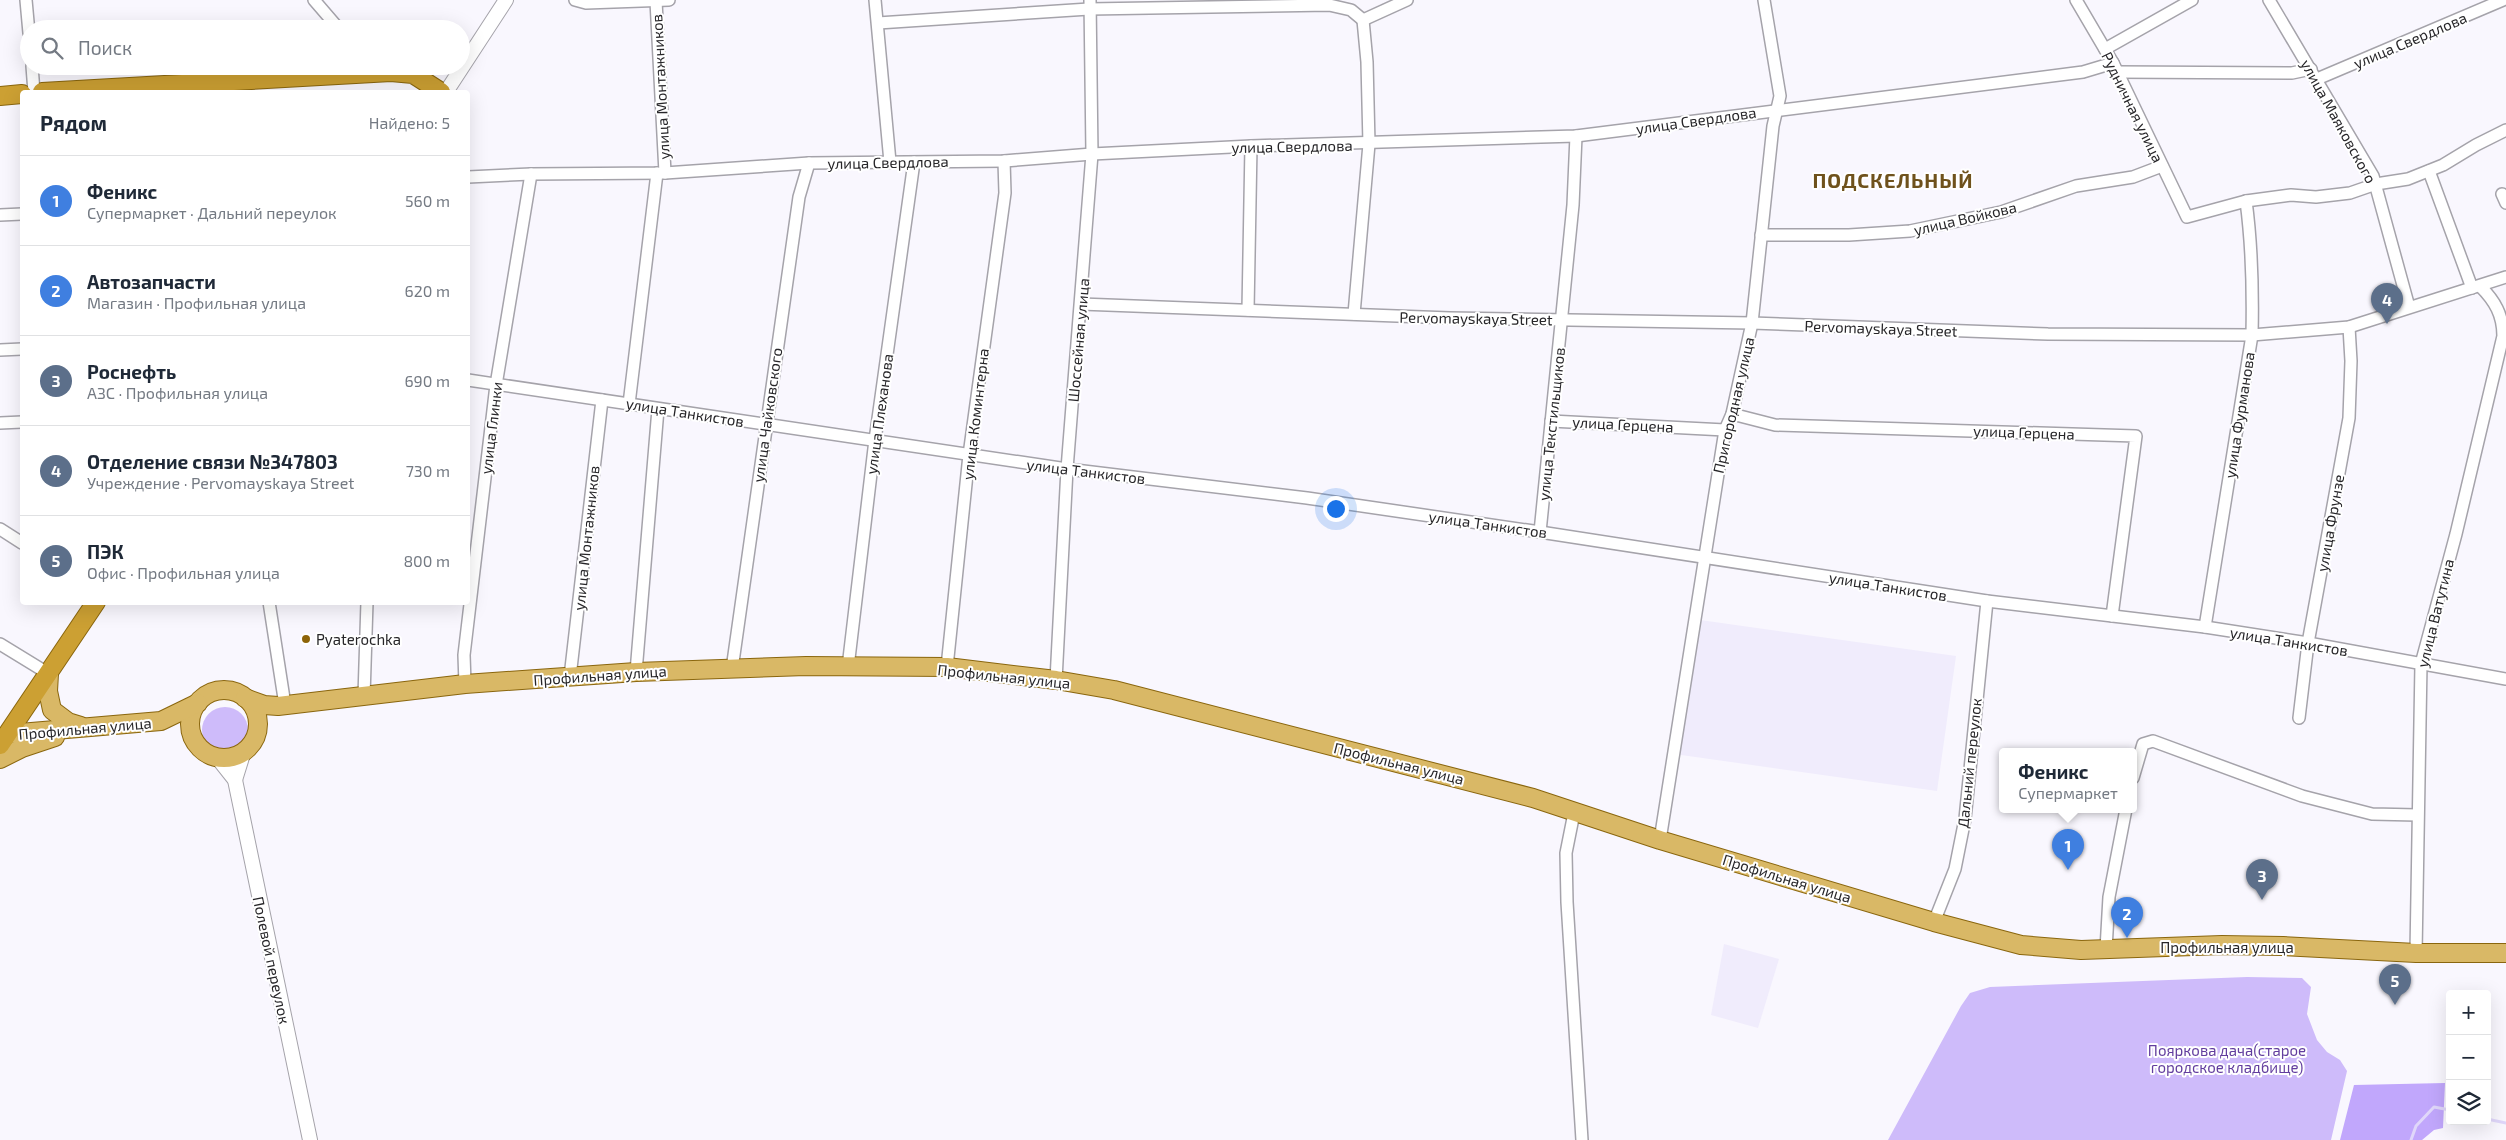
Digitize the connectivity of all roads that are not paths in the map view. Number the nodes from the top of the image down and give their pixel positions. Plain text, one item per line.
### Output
1 (26, 0) edge
2 (506, 0) edge
3 (575, 0) edge
4 (669, 0) edge
5 (875, 0) edge
6 (1407, 0) edge
7 (1764, 0) edge
8 (2076, 0) edge
9 (2192, 0) edge
10 (2269, 0) edge
11 (2503, 0) edge
12 (316, 1) edge
13 (656, 1) edge
14 (2490, 3) edge
15 (1090, 5) edge
16 (28, 20) edge
17 (332, 20) edge
18 (1362, 20) junction
19 (878, 23) junction
20 (2105, 49) junction
21 (470, 55) edge
22 (2115, 68) junction
23 (2314, 74) junction
24 (33, 75) edge
25 (295, 75) edge
26 (415, 75) edge
27 (457, 75) edge
28 (34, 90) edge
29 (72, 90) edge
30 (438, 90) edge
31 (447, 90) edge
32 (20, 94) edge
33 (0, 96) edge
34 (1777, 109) junction
35 (2506, 130) edge
36 (1576, 136) junction
37 (1369, 144) junction
38 (1252, 146) junction
39 (1092, 154) junction
40 (1004, 161) junction
41 (890, 162) junction
42 (914, 162) junction
43 (809, 163) junction
44 (2162, 166) junction
45 (2429, 172) junction
46 (661, 173) junction
47 (531, 174) junction
48 (470, 178) edge
49 (2376, 184) junction
50 (2246, 201) junction
51 (20, 214) edge
52 (0, 215) edge
53 (1761, 234) junction
54 (2506, 277) edge
55 (2476, 287) junction
56 (1081, 304) junction
57 (2409, 307) junction
58 (1248, 310) junction
59 (1354, 314) junction
60 (1561, 320) junction
61 (2504, 320) edge
62 (1752, 323) junction
63 (2350, 326) junction
64 (2252, 335) junction
65 (20, 349) edge
66 (0, 350) edge
67 (470, 380) edge
68 (496, 385) junction
69 (602, 400) junction
70 (629, 404) junction
71 (658, 409) junction
72 (1732, 414) junction
73 (1551, 421) junction
74 (0, 423) edge
75 (20, 423) edge
76 (766, 425) junction
77 (1725, 430) junction
78 (875, 440) junction
79 (969, 455) junction
80 (1067, 469) junction
81 (0, 529) edge
82 (1540, 532) junction
83 (20, 542) edge
84 (1704, 557) junction
85 (1987, 601) junction
86 (470, 604) edge
87 (94, 605) edge
88 (269, 605) edge
89 (367, 605) edge
90 (470, 605) edge
91 (2112, 616) junction
92 (2205, 628) junction
93 (2308, 643) junction
94 (0, 644) edge
95 (2421, 664) junction
96 (848, 667) junction
97 (947, 667) junction
98 (732, 669) junction
99 (636, 672) junction
100 (49, 674) junction
101 (570, 677) junction
102 (2506, 679) edge
103 (1056, 680) junction
104 (465, 684) junction
105 (364, 696) junction
106 (245, 698) junction
107 (198, 703) junction
108 (281, 705) junction
109 (2299, 718) dead end
110 (161, 721) junction
111 (84, 727) junction
112 (257, 728) junction
113 (6, 734) edge
114 (193, 738) junction
115 (244, 751) junction
116 (216, 756) junction
117 (0, 759) edge
118 (2137, 764) edge
119 (235, 780) junction
120 (1574, 813) junction
121 (2125, 813) edge
122 (2417, 815) junction
123 (1660, 840) junction
124 (1934, 922) junction
125 (2106, 949) junction
126 (2506, 953) edge
127 (2416, 954) junction
128 (310, 1140) edge
129 (1582, 1140) edge

1 - 16 street
2 - 21 street
3 - 13 street
4 - 13 street
5 - 19 street
6 - 18 street
7 - 34 street, Пригородная улица
8 - 20 street, Рудничная улица
9 - 20 street
10 - 23 street, улица Маяковского
11 - 14 street, улица Свердлова
12 - 17 street
13 - 46 street, улица Монтажников
14 - 23 street, улица Свердлова
15 - 18 street
15 - 19 street
15 - 39 street, Шоссейная улица
18 - 37 street
19 - 41 street
20 - 22 street, Рудничная улица
22 - 23 street, улица Свердлова
22 - 34 street, улица Свердлова
22 - 44 street, Рудничная улица
23 - 49 street, улица Маяковского
24 - 28 street
25 - 29 highway
26 - 30 highway
27 - 31 street
32 - 33 highway
34 - 36 street, улица Свердлова
34 - 53 street, Пригородная улица
35 - 45 street
36 - 37 street, улица Свердлова
36 - 60 street, улица Текстильщиков
37 - 38 street, улица Свердлова
37 - 59 street
38 - 39 street, улица Свердлова
38 - 58 street
39 - 40 street, улица Свердлова
39 - 56 street, Шоссейная улица
40 - 42 street, улица Свердлова
40 - 79 street, улица Коминтерна
41 - 42 street, улица Свердлова
41 - 43 street, улица Свердлова
42 - 78 street, улица Плеханова
43 - 46 street, улица Свердлова
43 - 76 street, улица Чайковского
44 - 50 street, Рудничная улица
44 - 53 street, улица Войкова
45 - 49 street
45 - 55 street
46 - 47 street, улица Свердлова
46 - 70 street, улица Монтажников
47 - 48 street, улица Свердлова
47 - 68 street, улица Глинки
49 - 50 street
49 - 57 street, улица Маяковского
50 - 64 street, улица Фурманова
51 - 52 street
53 - 62 street, Пригородная улица
54 - 55 street, Pervomayskaya Street
55 - 57 street, Pervomayskaya Street
55 - 61 street, улица Ватутина
56 - 58 street, Pervomayskaya Street
56 - 80 street, Шоссейная улица
57 - 63 street, Pervomayskaya Street
58 - 59 street, Pervomayskaya Street
59 - 60 street, Pervomayskaya Street
60 - 62 street, Pervomayskaya Street
60 - 73 street, улица Текстильщиков
61 - 95 street, улица Ватутина
62 - 64 street, Pervomayskaya Street
62 - 72 street, Пригородная улица
63 - 64 street, Pervomayskaya Street
63 - 93 street, улица Фрунзе
64 - 92 street, улица Фурманова
65 - 66 street
67 - 68 street, улица Танкистов
68 - 69 street, улица Танкистов
68 - 86 street, улица Глинки
69 - 70 street, улица Танкистов
69 - 101 street, улица Монтажников
70 - 71 street, улица Танкистов
71 - 76 street, улица Танкистов
71 - 99 street
72 - 77 street, Пригородная улица
72 - 91 street, улица Герцена
73 - 77 street, улица Герцена
73 - 82 street, улица Текстильщиков
74 - 75 street
76 - 78 street, улица Танкистов
76 - 98 street, улица Чайковского
77 - 84 street, Пригородная улица
78 - 79 street, улица Танкистов
78 - 96 street, улица Плеханова
79 - 80 street, улица Танкистов
79 - 97 street, улица Коминтерна
80 - 82 street, улица Танкистов
80 - 103 street, Шоссейная улица
81 - 83 street
82 - 84 street, улица Танкистов
84 - 85 street, улица Танкистов
84 - 123 street, Пригородная улица
85 - 91 street, улица Танкистов
85 - 124 street, Дальний переулок
87 - 100 highway
88 - 108 street
89 - 105 street
90 - 104 street, улица Глинки
91 - 92 street, улица Танкистов
92 - 93 street, улица Танкистов
93 - 95 street, улица Танкистов
93 - 109 street, улица Фрунзе
94 - 100 street
95 - 102 street, улица Танкистов
95 - 122 street, улица Ватутина
96 - 97 main road, Профильная улица
96 - 98 main road, Профильная улица
97 - 103 main road, Профильная улица
98 - 99 main road, Профильная улица
99 - 101 main road, Профильная улица
100 - 111 main road
100 - 113 highway
101 - 104 main road, Профильная улица
103 - 120 main road, Профильная улица
104 - 105 main road, Профильная улица
105 - 108 main road, Профильная улица
106 - 107 main road
106 - 108 main road, Профильная улица
106 - 112 main road
107 - 110 main road
107 - 114 main road
108 - 112 main road
110 - 111 main road, Профильная улица
110 - 114 main road
111 - 113 main road, Профильная улица
111 - 117 main road
112 - 115 main road
114 - 116 main road
115 - 116 main road
115 - 119 street
116 - 119 street
118 - 122 street
119 - 128 street, Полевой переулок
120 - 123 main road, Профильная улица
120 - 129 street
121 - 125 street
122 - 127 street, улица Ватутина
123 - 124 main road, Профильная улица
124 - 125 main road, Профильная улица
125 - 127 main road, Профильная улица
126 - 127 main road, Профильная улица

